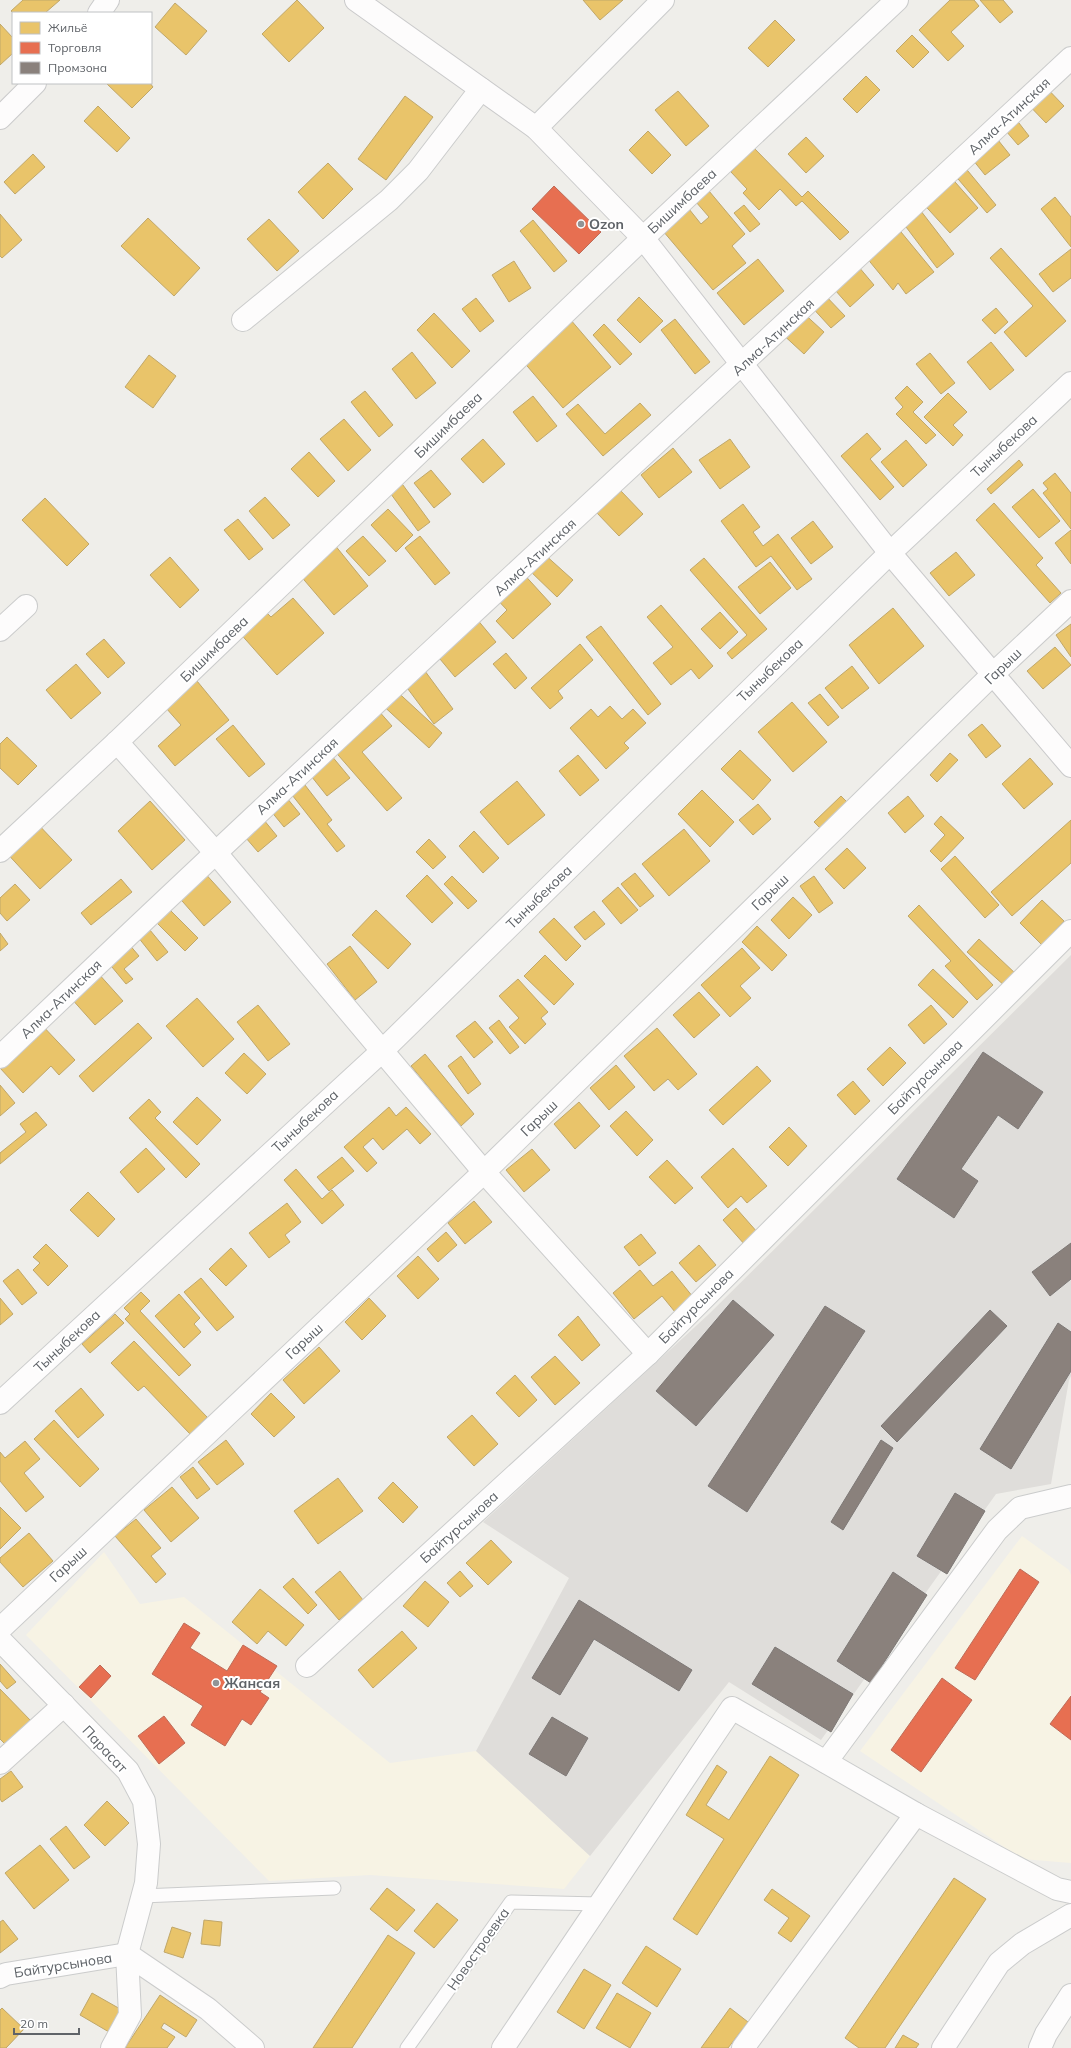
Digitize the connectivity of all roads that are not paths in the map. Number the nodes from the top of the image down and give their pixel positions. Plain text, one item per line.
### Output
1 (108, 0) edge
2 (356, 0) edge
3 (663, 0) edge
4 (897, 0) edge
5 (100, 12) edge
6 (1071, 58) edge
7 (34, 84) edge
8 (481, 89) junction
9 (0, 118) edge
10 (536, 128) junction
11 (643, 238) junction
12 (243, 320) dead end
13 (743, 364) junction
14 (1071, 383) edge
15 (890, 553) junction
16 (1071, 601) edge
17 (26, 606) dead end
18 (0, 630) edge
19 (992, 675) junction
20 (117, 742) junction
21 (1071, 766) edge
22 (0, 851) edge
23 (214, 852) junction
24 (1071, 931) edge
25 (381, 1052) junction
26 (0, 1057) edge
27 (484, 1172) junction
28 (648, 1354) junction
29 (0, 1403) edge
30 (1071, 1496) edge
31 (0, 1629) edge
32 (0, 1640) edge
33 (307, 1666) dead end
34 (64, 1705) junction
35 (826, 1762) junction
36 (0, 1763) edge
37 (916, 1814) junction
38 (334, 1888) dead end
39 (1071, 1892) edge
40 (142, 1896) junction
41 (600, 1904) junction
42 (1071, 1915) edge
43 (126, 1954) junction
44 (0, 1977) edge
45 (1071, 1995) edge
46 (112, 2048) edge
47 (253, 2048) edge
48 (407, 2048) edge
49 (503, 2048) edge
50 (743, 2048) edge
51 (942, 2048) edge
52 (1040, 2048) edge

1 - 5 street
2 - 8 street
3 - 10 street
4 - 11 street, Бишимбаева
6 - 13 street, Алма-Атинская
7 - 9 street
8 - 10 street
8 - 12 street
10 - 11 street
11 - 13 street
11 - 20 street, Бишимбаева
13 - 15 street
13 - 23 street, Алма-Атинская
14 - 15 street, Тыныбекова
15 - 19 street
15 - 25 street, Тыныбекова
16 - 19 street, Гарыш
17 - 18 street
19 - 21 street
19 - 27 street, Гарыш
20 - 22 street, Бишимбаева
20 - 23 street
23 - 25 street
23 - 26 street, Алма-Атинская
24 - 28 street, Байтурсынова
25 - 27 street
25 - 29 street, Тыныбекова
27 - 28 street
27 - 31 street, Гарыш
28 - 33 street, Байтурсынова
30 - 35 street
32 - 34 street, Парасат
34 - 36 street
34 - 40 street, Парасат
35 - 37 street
35 - 41 street
37 - 39 street
37 - 50 street
38 - 40 lane
40 - 43 street, Парасат
41 - 48 lane, Новостроевка
41 - 49 street
42 - 51 street
43 - 44 street, Байтурсынова
43 - 46 street, Парасат
43 - 47 street
45 - 52 street

